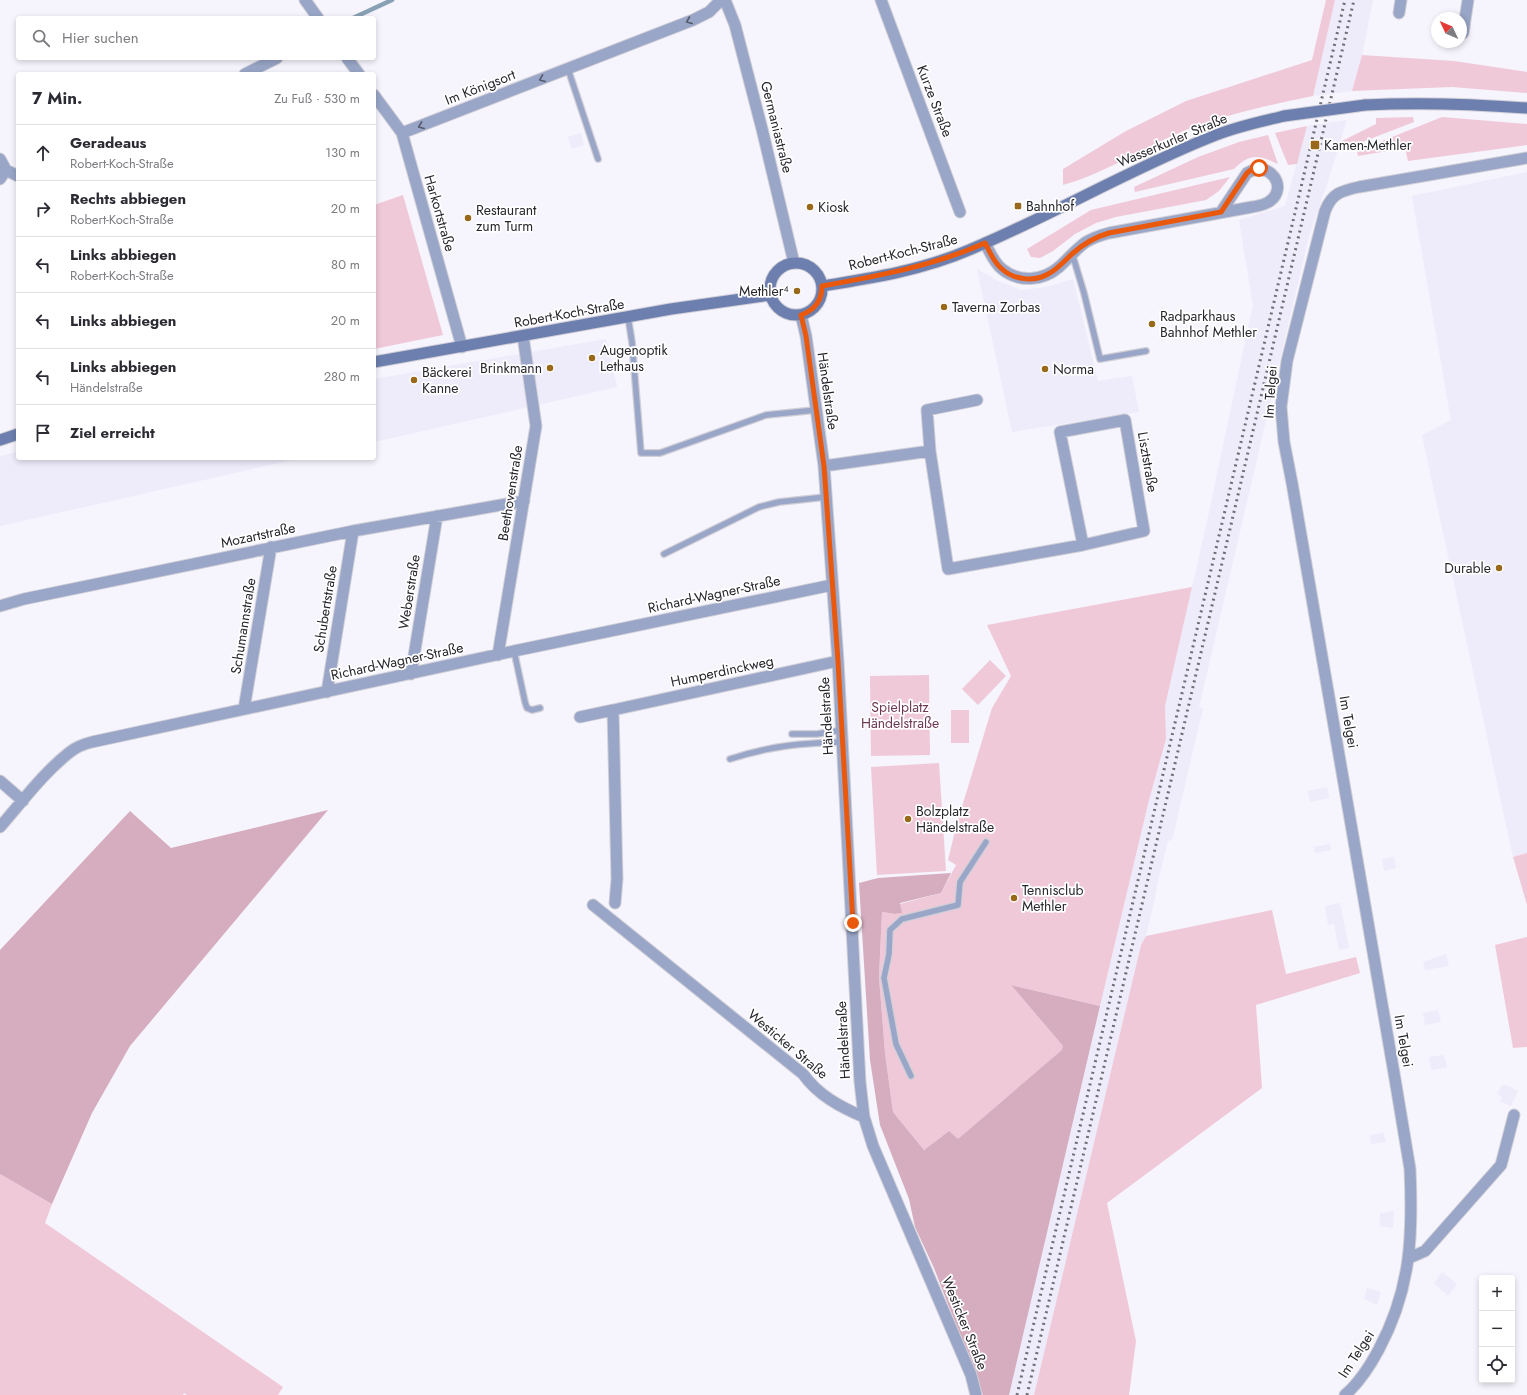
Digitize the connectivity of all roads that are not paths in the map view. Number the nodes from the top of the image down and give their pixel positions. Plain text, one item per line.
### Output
1 (305, 0) edge
2 (721, 0) edge
3 (725, 0) edge
4 (881, 0) edge
5 (1401, 0) edge
6 (1468, 0) edge
7 (1466, 12) edge
8 (1399, 13) dead end
9 (317, 16) edge
10 (273, 60) edge
11 (348, 60) edge
12 (568, 69) junction
13 (249, 72) edge
14 (358, 72) edge
15 (376, 98) edge
16 (1527, 108) edge
17 (402, 133) junction
18 (1527, 158) edge
19 (0, 159) edge
20 (598, 159) dead end
21 (6, 170) junction
22 (16, 175) edge
23 (0, 179) edge
24 (960, 212) dead end
25 (1221, 212) junction
26 (985, 243) junction
27 (1072, 253) junction
28 (794, 263) junction
29 (822, 286) junction
30 (770, 295) junction
31 (801, 315) junction
32 (628, 317) junction
33 (523, 336) junction
34 (462, 347) junction
35 (1146, 350) dead end
36 (376, 362) edge
37 (976, 400) dead end
38 (816, 410) junction
39 (16, 435) edge
40 (0, 440) edge
41 (930, 451) junction
42 (824, 466) junction
43 (826, 496) junction
44 (524, 501) junction
45 (437, 516) junction
46 (353, 531) junction
47 (1083, 545) junction
48 (272, 547) junction
49 (664, 554) dead end
50 (832, 585) junction
51 (0, 606) edge
52 (514, 651) junction
53 (498, 655) junction
54 (838, 661) junction
55 (411, 674) junction
56 (327, 692) junction
57 (540, 708) dead end
58 (244, 709) junction
59 (613, 710) junction
60 (580, 717) dead end
61 (842, 730) junction
62 (792, 734) dead end
63 (842, 742) junction
64 (730, 759) dead end
65 (0, 781) edge
66 (23, 802) junction
67 (0, 827) edge
68 (986, 842) dead end
69 (615, 903) dead end
70 (593, 905) dead end
71 (911, 1076) dead end
72 (1514, 1115) dead end
73 (864, 1117) junction
74 (1409, 1258) junction
75 (976, 1395) edge
76 (1344, 1395) edge

1 - 9 street
2 -> 12 street, Im Königsort
3 - 28 street, Germaniastraße
4 - 24 street, Kurze Straße
5 - 8 street
6 - 7 street
10 - 13 street
11 - 14 street
12 -> 17 street, Im Königsort
12 - 20 lane
15 - 17 street, Harkortstraße
16 - 26 main road, Wasserkurler Straße, bridge
17 - 34 street, Harkortstraße
18 - 74 street, Im Telgei
19 - 21 street
21 - 22 street
21 - 23 street
25 - 25 street
25 - 27 street
26 - 27 street
26 - 29 main road, Robert-Koch-Straße
27 - 35 lane
28 - 29 main road
28 - 30 main road
29 - 31 main road
30 - 31 main road
30 - 32 main road, Robert-Koch-Straße
31 - 38 street, Händelstraße
32 - 33 main road, Robert-Koch-Straße
32 - 38 lane
33 - 34 main road, Robert-Koch-Straße
33 - 44 street, Beethovenstraße
34 - 36 main road, Robert-Koch-Straße
37 - 41 street, Lisztstraße
38 - 42 street, Händelstraße
39 - 40 main road
41 - 42 street
41 - 47 street, Lisztstraße
42 - 43 street, Händelstraße
43 - 49 lane
43 - 50 street, Händelstraße
44 - 45 street, Mozartstraße
44 - 53 street, Beethovenstraße
45 - 46 street, Mozartstraße
45 - 55 street, Weberstraße
46 - 48 street, Mozartstraße
46 - 56 street, Schubertstraße
47 - 47 street, Lisztstraße
48 - 51 street, Mozartstraße
48 - 58 street, Schumannstraße
50 - 52 street, Richard-Wagner-Straße
50 - 54 street, Händelstraße
52 - 53 street, Richard-Wagner-Straße
52 - 57 lane
53 - 55 street, Richard-Wagner-Straße
54 - 59 street, Humperdinckweg
54 - 61 street, Händelstraße
55 - 56 street, Richard-Wagner-Straße
56 - 58 street, Richard-Wagner-Straße
58 - 66 street, Richard-Wagner-Straße
59 - 60 street, Humperdinckweg
59 - 69 street
61 - 62 lane
61 - 63 street, Händelstraße
63 - 64 lane
63 - 73 street, Händelstraße
65 - 66 street
66 - 67 street, Richard-Wagner-Straße
68 - 71 lane
70 - 73 street, Westicker Straße
72 - 74 street
73 - 75 street, Westicker Straße
74 - 76 street, Im Telgei

